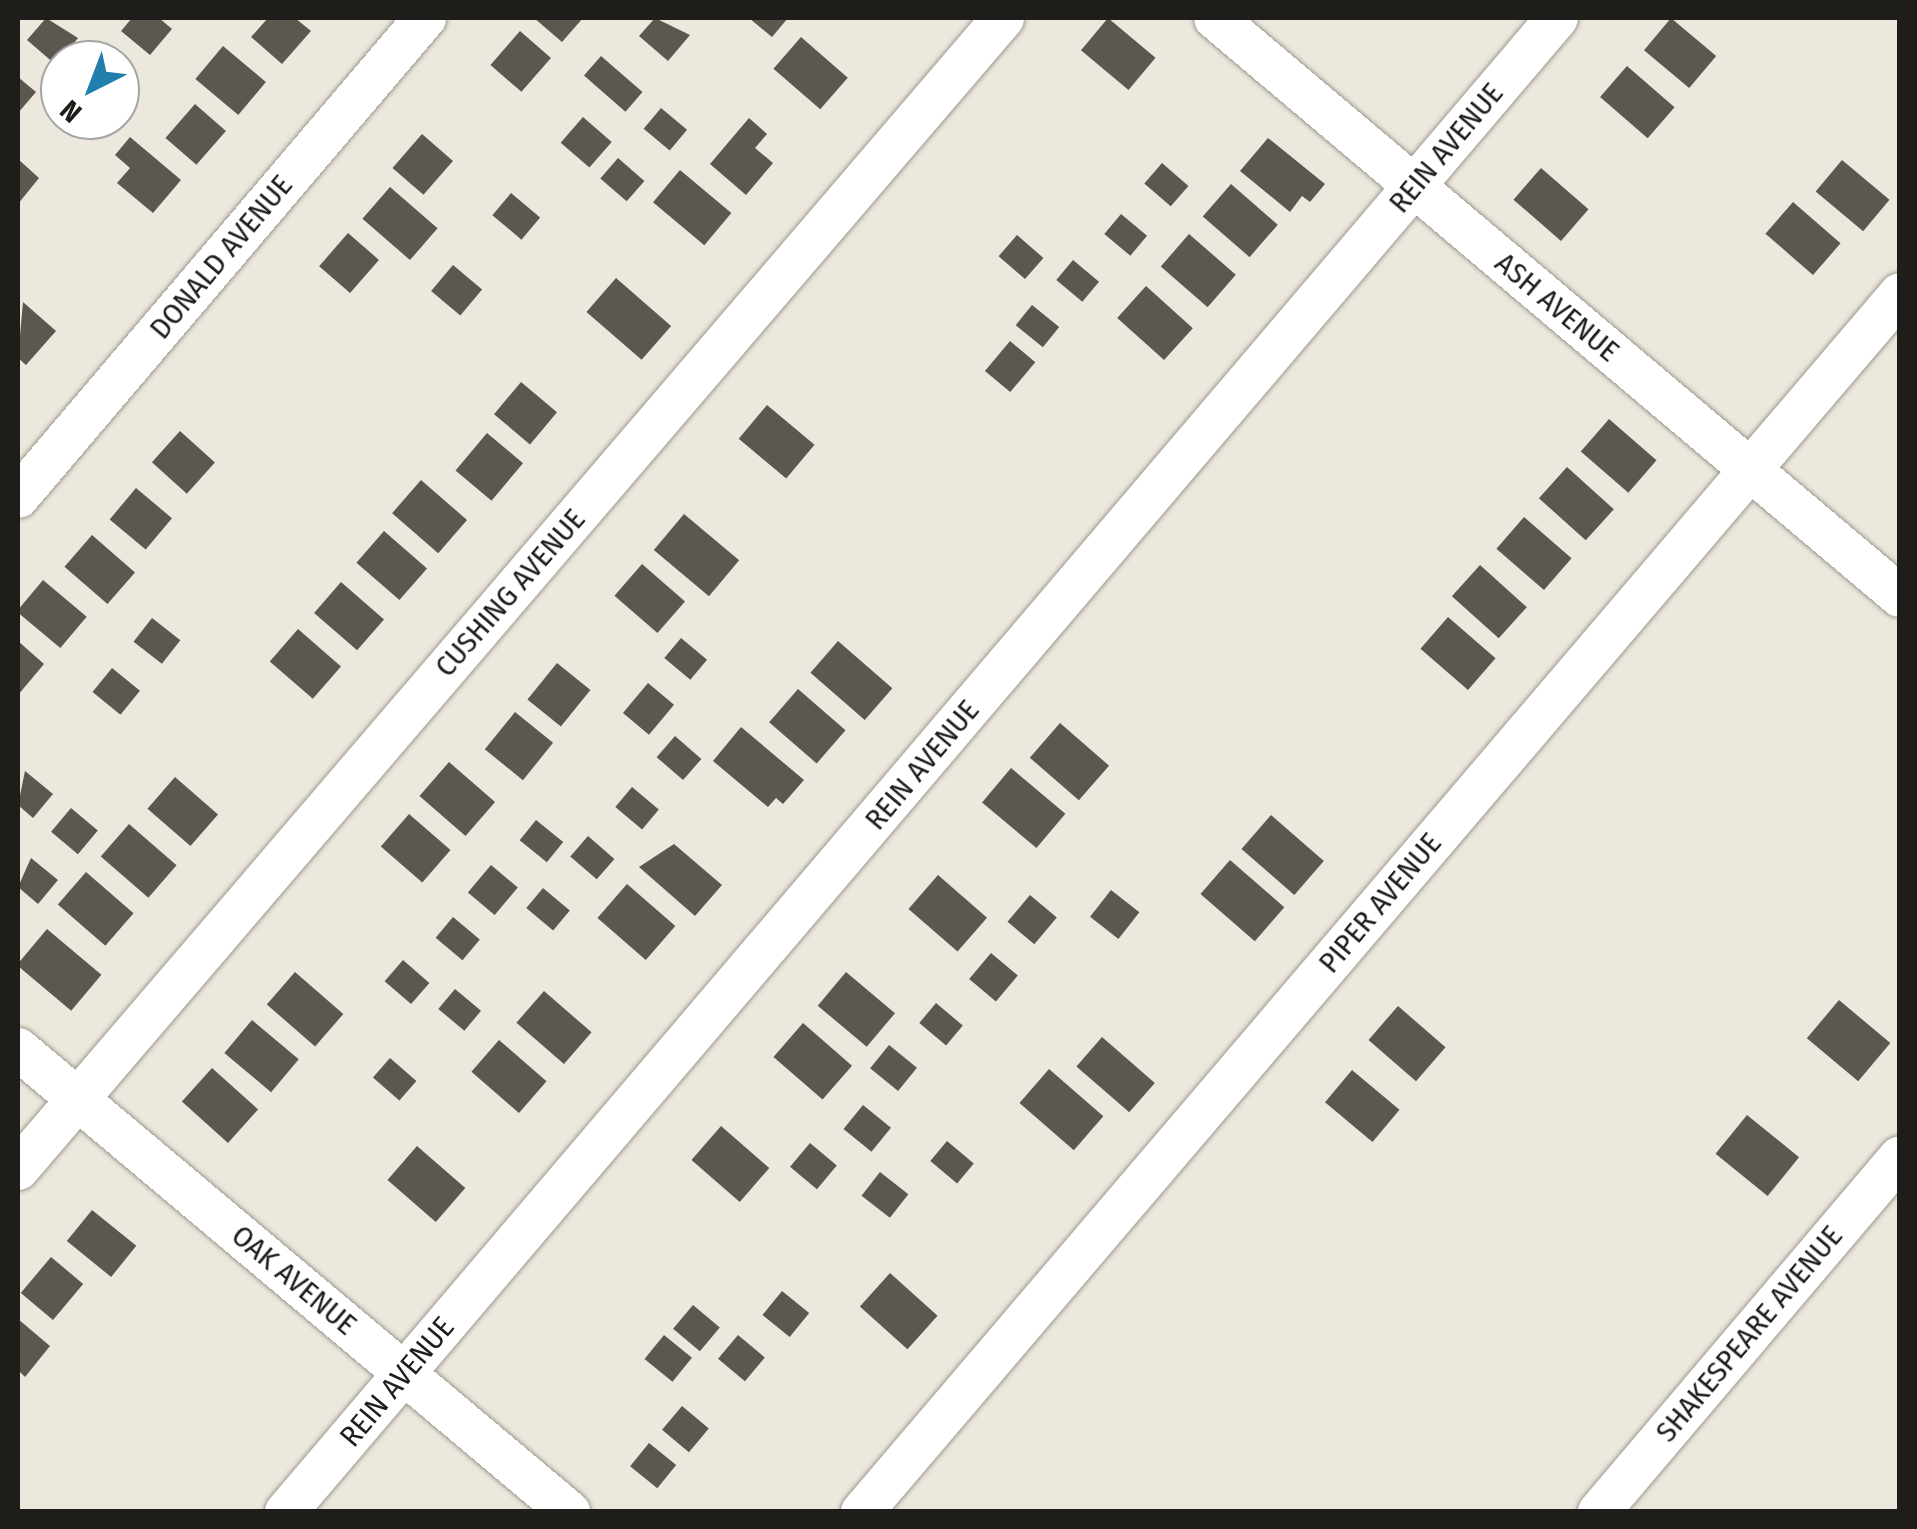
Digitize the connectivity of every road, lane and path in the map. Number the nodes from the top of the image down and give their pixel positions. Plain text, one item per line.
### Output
1 (425, 18) edge
2 (1003, 18) edge
3 (1215, 18) edge
4 (1557, 18) edge
5 (1414, 186) junction
6 (1900, 294) edge
7 (1750, 470) junction
8 (18, 497) edge
9 (1900, 596) edge
10 (18, 1049) edge
11 (77, 1099) junction
12 (1900, 1157) edge
13 (18, 1169) edge
14 (405, 1373) junction
15 (286, 1512) edge
16 (569, 1512) edge
17 (862, 1512) edge
18 (1599, 1512) edge

1 - 8 street, DONALD AVENUE
2 - 11 street, CUSHING AVENUE
3 - 5 street, ASH AVENUE
4 - 5 street, REIN AVENUE
5 - 7 street, ASH AVENUE
5 - 14 street, REIN AVENUE
6 - 7 street, PIPER AVENUE
7 - 9 street, ASH AVENUE
7 - 17 street, PIPER AVENUE
10 - 11 street, OAK AVENUE
11 - 13 street, CUSHING AVENUE
11 - 14 street, OAK AVENUE
12 - 18 street, SHAKESPEARE AVENUE
14 - 15 street, REIN AVENUE
14 - 16 street, OAK AVENUE

